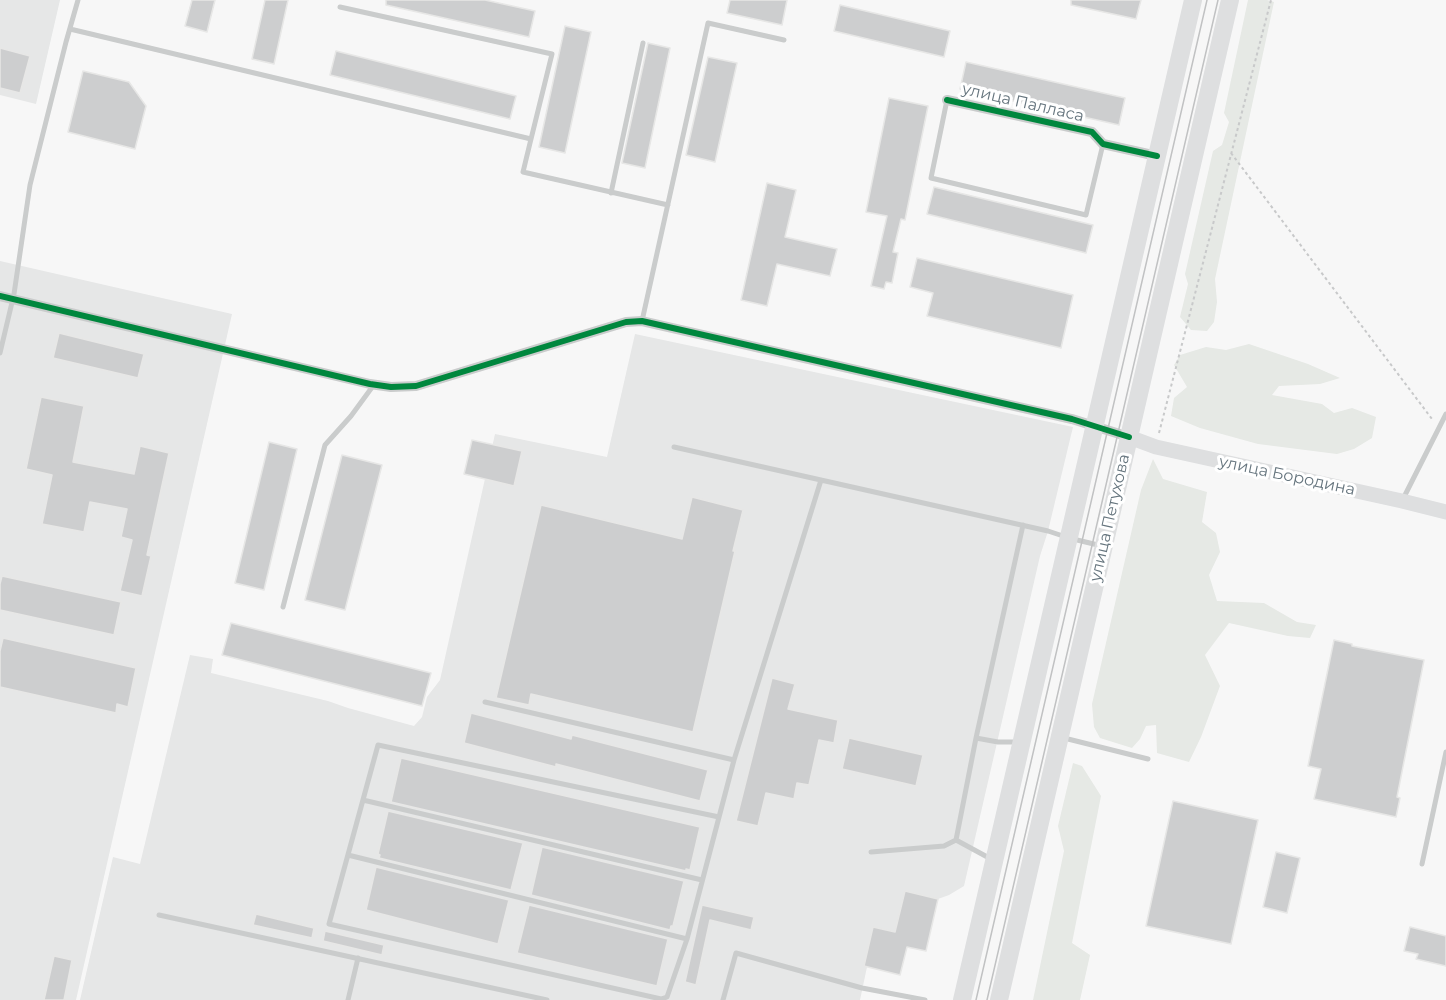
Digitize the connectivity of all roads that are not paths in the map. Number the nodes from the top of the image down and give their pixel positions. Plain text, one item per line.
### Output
1 (78, 0) edge
2 (1193, 0) edge
3 (1230, 0) edge
4 (340, 7) dead end
5 (70, 29) junction
6 (784, 40) dead end
7 (643, 44) dead end
8 (948, 100) joint
9 (531, 139) junction
10 (1104, 144) junction
11 (1157, 156) junction
12 (611, 193) junction
13 (668, 206) junction
14 (0, 296) edge
15 (13, 299) junction
16 (642, 321) junction
17 (0, 353) edge
18 (374, 384) junction
19 (1446, 414) edge
20 (1095, 426) junction
21 (1129, 437) junction
22 (674, 447) dead end
23 (821, 480) junction
24 (1402, 501) junction
25 (1446, 512) edge
26 (1023, 525) junction
27 (1069, 538) junction
28 (1104, 546) junction
29 (283, 607) dead end
30 (485, 702) dead end
31 (1059, 737) junction
32 (976, 738) junction
33 (1022, 742) junction
34 (1446, 752) edge
35 (1148, 759) dead end
36 (734, 760) junction
37 (1437, 792) junction
38 (1446, 794) edge
39 (363, 800) junction
40 (719, 817) junction
41 (956, 840) junction
42 (871, 852) dead end
43 (348, 855) junction
44 (994, 861) junction
45 (1422, 864) dead end
46 (702, 880) junction
47 (159, 915) dead end
48 (687, 939) junction
49 (358, 958) junction
50 (348, 1000) edge
51 (547, 1000) edge
52 (723, 1000) edge
53 (925, 1000) edge
54 (962, 1000) edge
55 (999, 1000) edge

1 - 5 lane
2 - 11 highway
3 - 21 highway, улица Петухова
4 - 9 lane
5 - 9 lane
5 - 15 lane
6 - 13 lane
7 - 12 lane
8 - 10 street, улица Палласа
8 - 10 lane
9 - 12 lane
10 - 11 street, улица Палласа
11 - 20 highway
12 - 13 lane
13 - 16 lane
14 - 15 street
15 - 17 lane
15 - 18 street
16 - 18 street
16 - 20 street
18 - 29 lane
19 - 24 lane
20 - 21 street
20 - 27 highway
21 - 24 main road, улица Бородина
21 - 28 highway, улица Петухова
22 - 23 lane
23 - 26 lane
23 - 36 lane
24 - 25 main road, улица Бородина
26 - 27 lane
26 - 32 lane
27 - 28 lane
27 - 33 highway
28 - 31 highway, улица Петухова
30 - 36 lane
31 - 35 lane
31 - 55 highway, улица Петухова
32 - 33 lane
32 - 41 lane
33 - 44 highway
34 - 37 lane
36 - 40 lane
37 - 38 lane
37 - 45 lane
39 - 40 lane
39 - 43 lane
39 - 46 lane
40 - 46 lane
41 - 42 lane
41 - 44 lane
43 - 48 lane
43 - 48 lane
44 - 54 highway
46 - 48 lane
47 - 49 lane
49 - 50 lane
49 - 51 lane
52 - 53 lane

